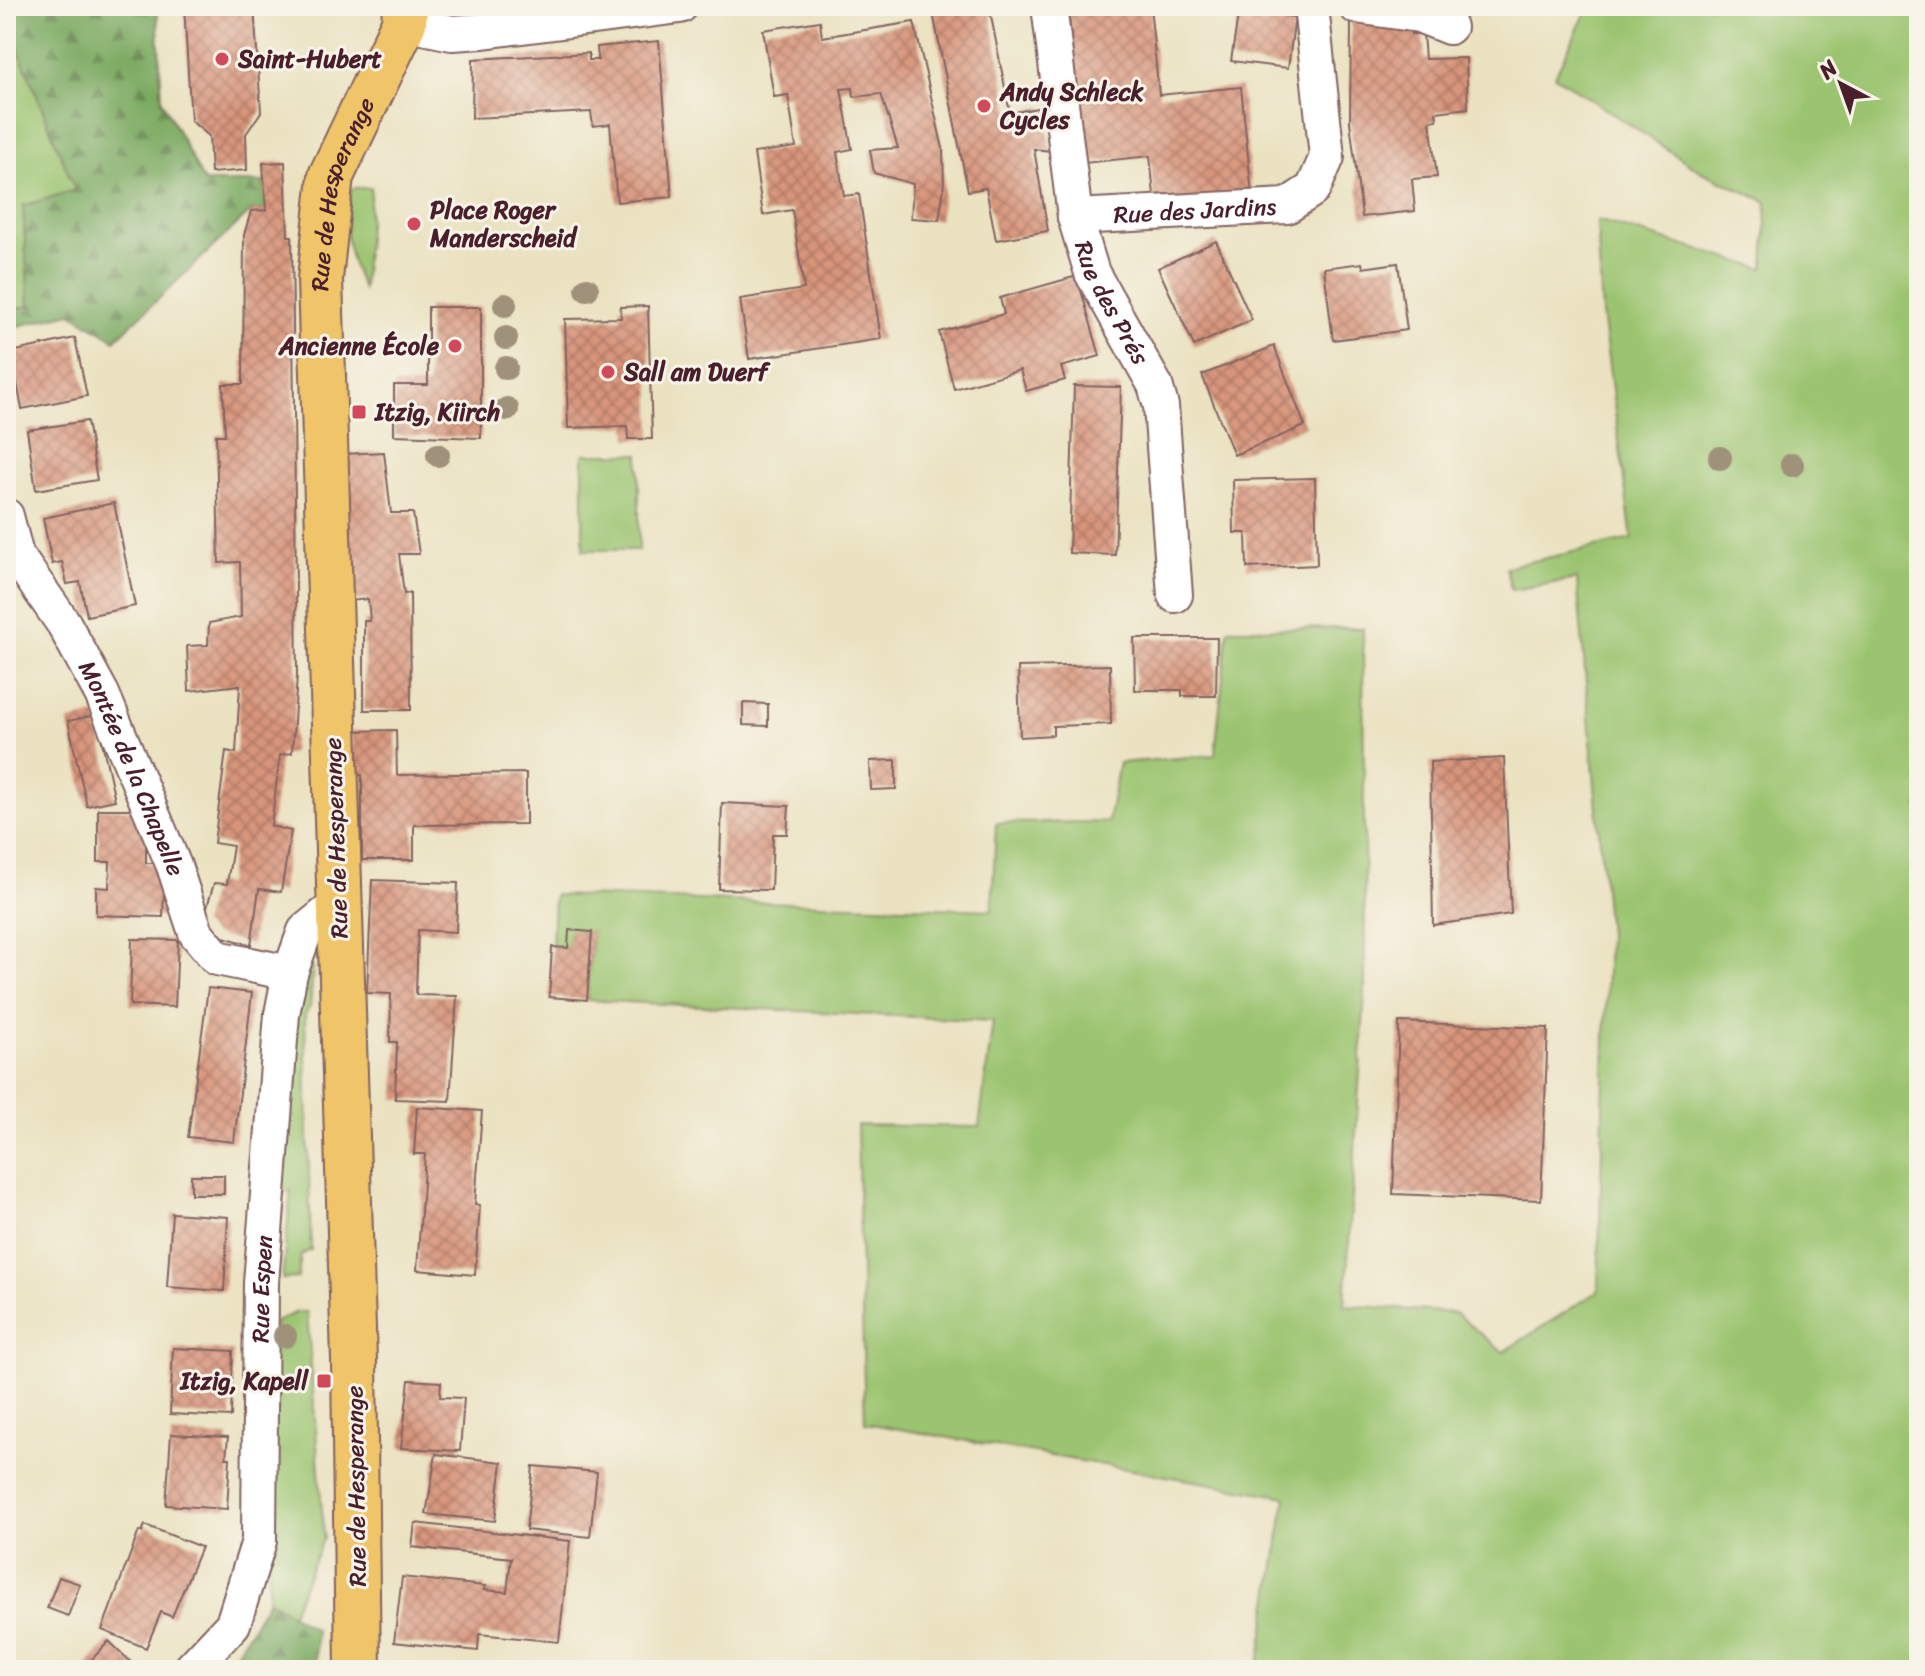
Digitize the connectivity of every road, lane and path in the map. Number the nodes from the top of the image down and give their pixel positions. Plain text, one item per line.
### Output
1 (680, 6) edge
2 (1049, 6) edge
3 (1311, 6) edge
4 (1356, 6) edge
5 (405, 14) edge
6 (1449, 27) dead end
7 (1075, 217) junction
8 (6, 516) edge
9 (1175, 595) dead end
10 (337, 905) junction
11 (290, 973) junction
12 (190, 1670) edge
13 (358, 1670) edge

1 - 5 street
2 - 7 street, Rue des Prés
3 - 7 street, Rue des Jardins
4 - 6 street
5 - 10 main road, Rue de Hesperange
7 - 9 street, Rue des Prés
8 - 11 street, Montée de la Chapelle
10 - 11 street, Rue Espen
10 - 13 main road, Rue de Hesperange
11 - 12 street, Rue Espen

